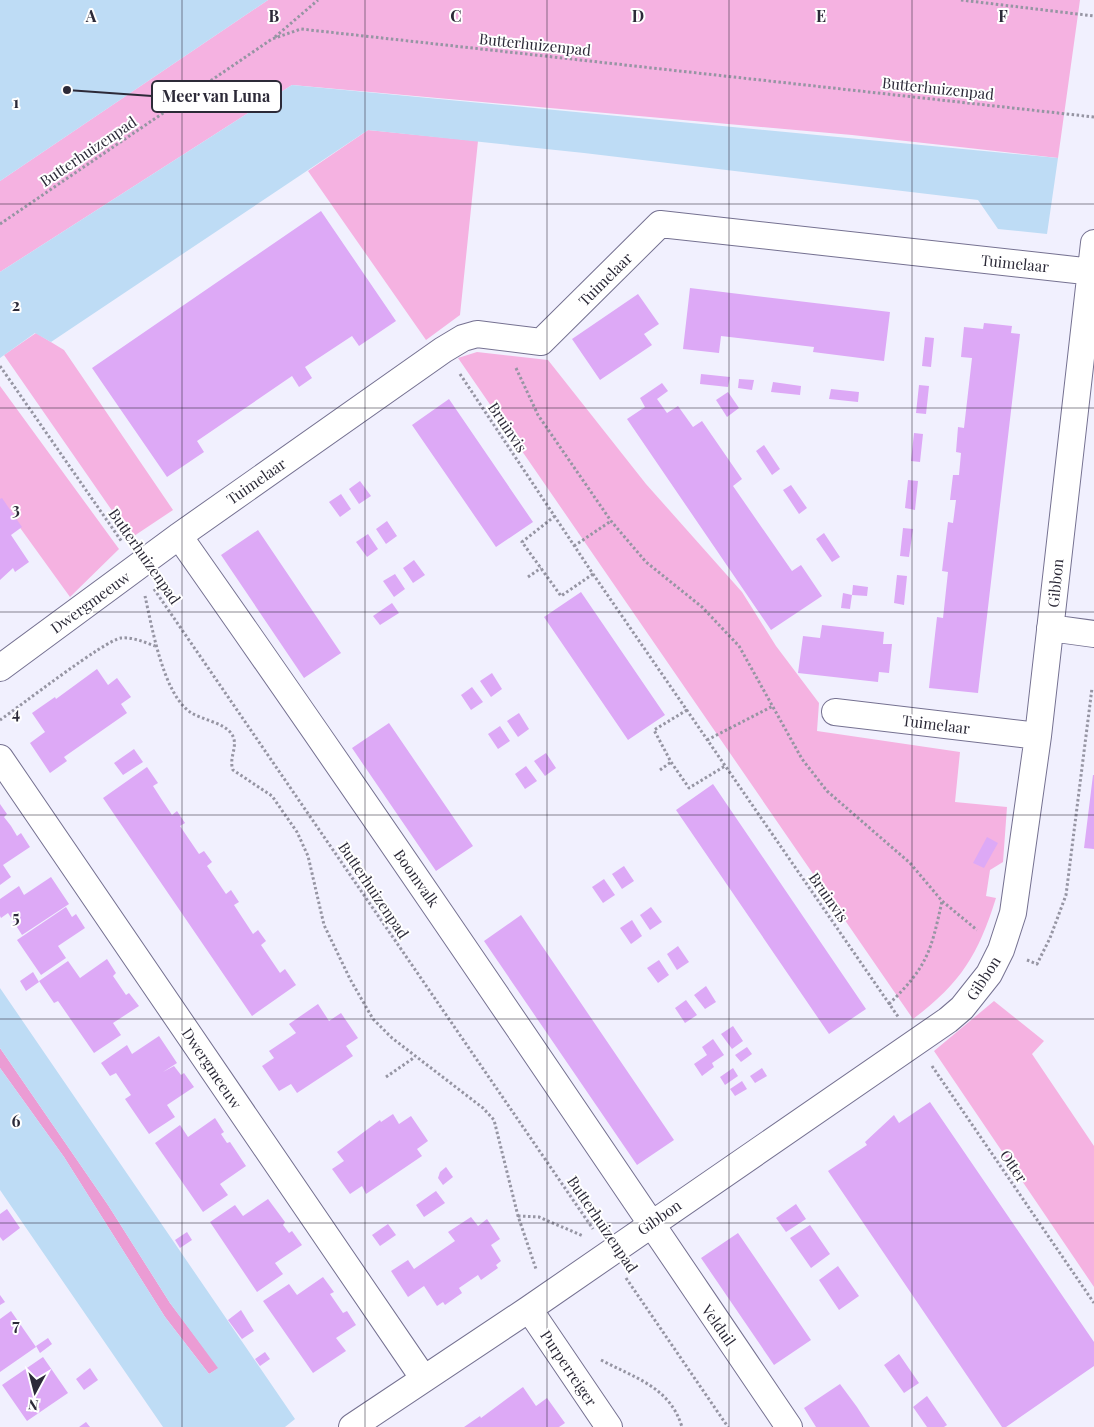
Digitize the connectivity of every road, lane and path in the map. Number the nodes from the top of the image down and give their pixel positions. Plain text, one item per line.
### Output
1 (318, 0) edge
2 (960, 0) edge
3 (1094, 16) edge
4 (272, 39) junction
5 (1094, 117) edge
6 (0, 224) edge
7 (1094, 243) edge
8 (1092, 272) edge
9 (508, 338) junction
10 (443, 350) junction
11 (1, 368) edge
12 (555, 516) junction
13 (610, 521) junction
14 (179, 536) junction
15 (574, 546) junction
16 (139, 566) junction
17 (541, 568) junction
18 (593, 574) junction
19 (528, 577) dead end
20 (1050, 628) junction
21 (1094, 634) edge
22 (155, 646) junction
23 (0, 668) edge
24 (1092, 688) dead end
25 (773, 706) junction
26 (687, 710) junction
27 (834, 712) dead end
28 (0, 720) edge
29 (1038, 736) junction
30 (708, 740) junction
31 (0, 758) edge
32 (671, 762) junction
33 (725, 766) junction
34 (660, 770) dead end
35 (942, 901) junction
36 (1001, 950) junction
37 (889, 1004) junction
38 (915, 1042) junction
39 (416, 1057) junction
40 (386, 1077) dead end
41 (518, 1216) junction
42 (649, 1224) junction
43 (604, 1256) junction
44 (550, 1294) junction
45 (1094, 1303) edge
46 (528, 1309) junction
47 (595, 1357) dead end
48 (424, 1379) junction
49 (352, 1427) edge
50 (609, 1427) edge
51 (682, 1427) edge
52 (728, 1427) edge
53 (789, 1427) edge

1 - 4 path
2 - 3 path
4 - 5 path, Butterhuizenpad
4 - 6 path, Butterhuizenpad
7 - 8 street, Gibbon
8 - 9 street, Tuimelaar
8 - 20 street, Gibbon
9 - 10 street, Tuimelaar
9 - 13 path
10 - 12 path, Bruinvis
10 - 14 street, Tuimelaar
11 - 16 path, Butterhuizenpad
12 - 15 path, Bruinvis
12 - 17 path
13 - 15 path
13 - 25 path
14 - 16 street, Dwergmeeuw
14 - 42 street, Boomvalk
15 - 18 path, Bruinvis
16 - 22 path
16 - 23 street, Dwergmeeuw
16 - 43 path, Butterhuizenpad
17 - 18 path
17 - 19 path
18 - 26 path, Bruinvis
20 - 21 street
20 - 29 street, Gibbon
22 - 28 path
22 - 39 path
24 - 36 path
25 - 30 path
25 - 35 path
26 - 30 path, Bruinvis
26 - 32 path
27 - 29 street, Tuimelaar
29 - 36 street, Gibbon
30 - 33 path, Bruinvis
31 - 48 street, Dwergmeeuw
32 - 33 path
32 - 34 path
33 - 37 path, Bruinvis
35 - 36 path
35 - 37 path
36 - 38 street, Gibbon
37 - 38 path, Bruinvis
38 - 42 street, Gibbon
38 - 45 path, Otter
39 - 40 path
39 - 41 path
41 - 43 path
41 - 44 path
42 - 43 street, Gibbon
42 - 53 street, Velduil
43 - 44 street, Gibbon
43 - 52 path, Butterhuizenpad
44 - 46 street, Gibbon
46 - 48 street, Gibbon
46 - 50 street, Purperreiger
47 - 51 path
48 - 49 street, Gibbon

